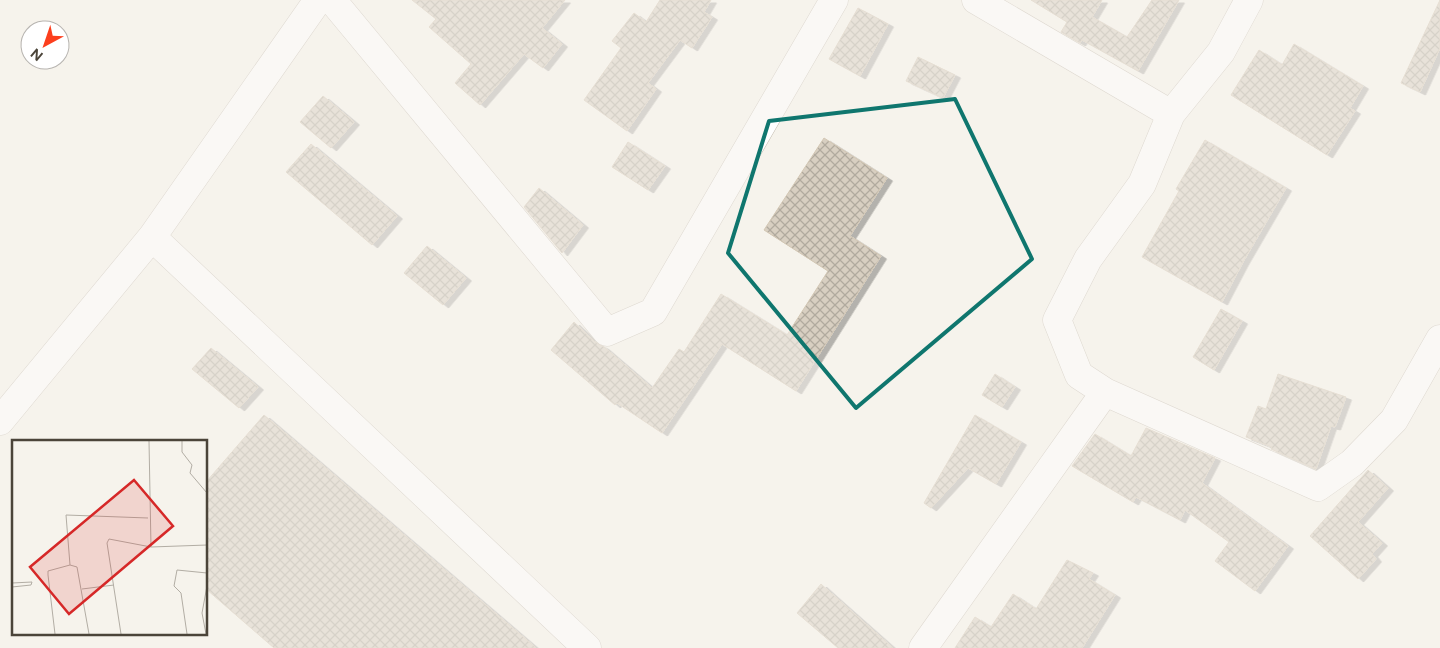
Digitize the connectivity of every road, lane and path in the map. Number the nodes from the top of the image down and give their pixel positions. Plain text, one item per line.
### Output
1 (318, 0) edge
2 (332, 0) edge
3 (834, 0) edge
4 (976, 0) edge
5 (1249, 0) edge
6 (1171, 114) junction
7 (152, 237) junction
8 (1440, 339) edge
9 (1105, 392) junction
10 (0, 421) edge
11 (587, 648) edge
12 (924, 648) edge

1 - 7 street
2 - 3 street
4 - 6 street
5 - 6 street
6 - 9 street
7 - 10 street
7 - 11 street
8 - 9 street
9 - 12 street

